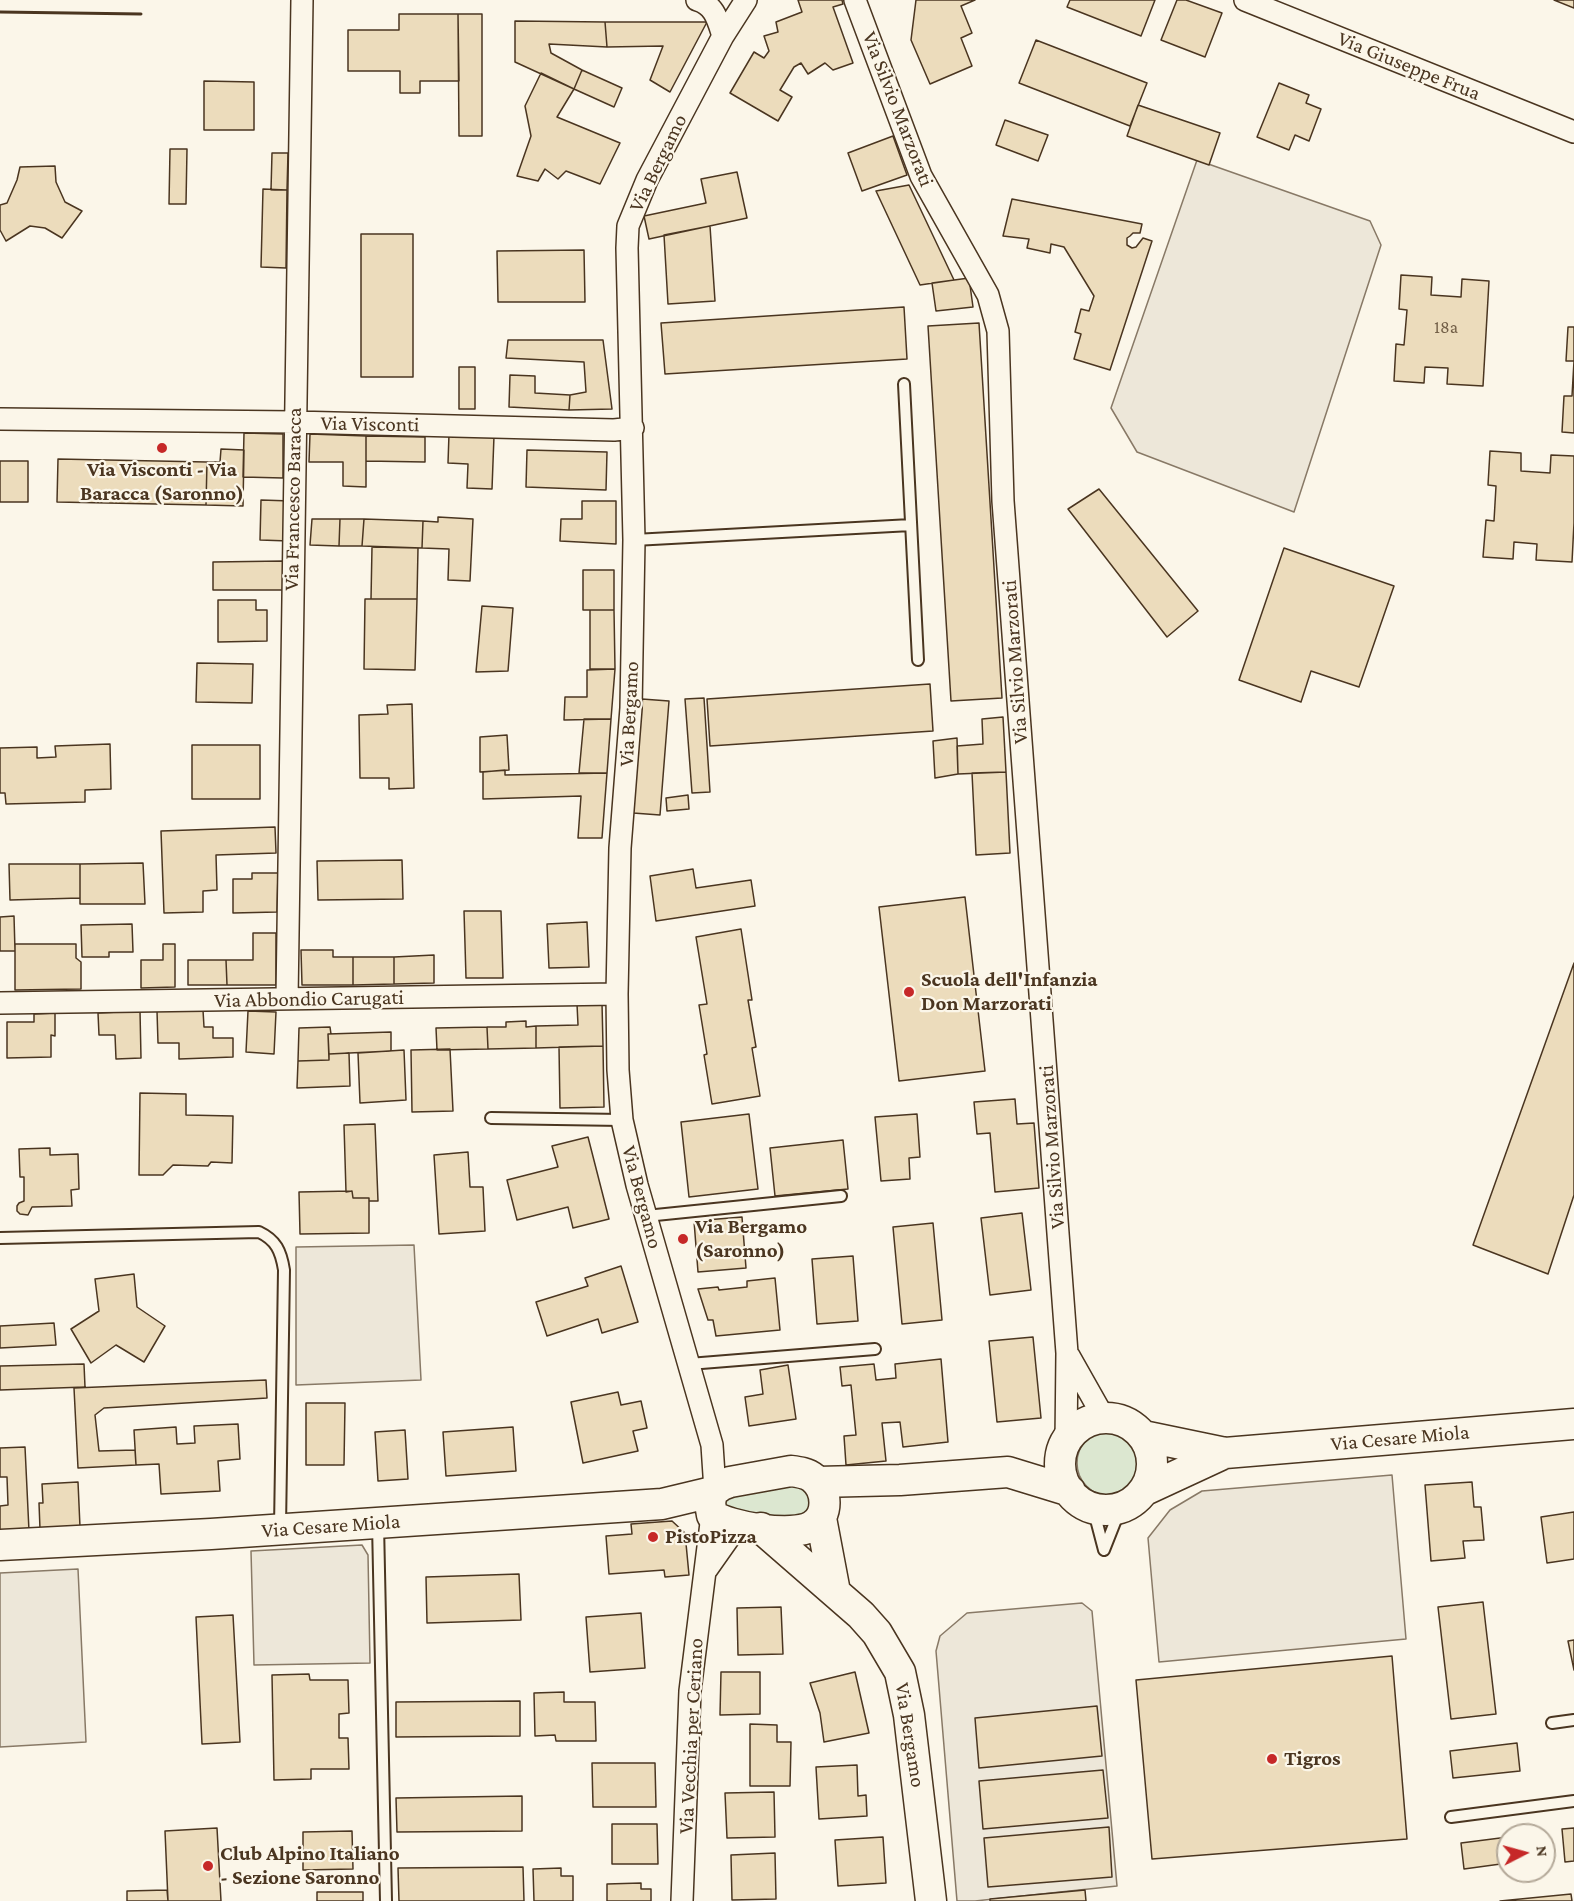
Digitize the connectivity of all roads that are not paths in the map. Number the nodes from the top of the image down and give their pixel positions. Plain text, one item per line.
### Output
1 (302, 0) edge
2 (697, 0) edge
3 (746, 0) edge
4 (855, 0) edge
5 (1245, 0) edge
6 (723, 36) junction
7 (1574, 132) edge
8 (904, 384) dead end
9 (0, 419) edge
10 (294, 422) junction
11 (633, 428) junction
12 (911, 525) junction
13 (634, 540) junction
14 (918, 660) dead end
15 (617, 994) junction
16 (287, 999) junction
17 (0, 1003) edge
18 (491, 1118) dead end
19 (622, 1120) junction
20 (841, 1196) dead end
21 (646, 1216) junction
22 (0, 1238) edge
23 (875, 1349) dead end
24 (1067, 1353) junction
25 (689, 1364) junction
26 (1104, 1418) junction
27 (1574, 1424) edge
28 (1143, 1436) junction
29 (1066, 1442) junction
30 (712, 1445) junction
31 (1225, 1453) junction
32 (1008, 1472) junction
33 (743, 1479) junction
34 (1107, 1499) junction
35 (821, 1504) junction
36 (725, 1510) junction
37 (378, 1523) junction
38 (280, 1530) junction
39 (0, 1545) edge
40 (835, 1592) junction
41 (1574, 1720) edge
42 (1552, 1723) dead end
43 (1574, 1801) edge
44 (1451, 1817) dead end
45 (386, 1901) edge
46 (682, 1901) edge
47 (931, 1901) edge

1 - 10 street, Via Francesco Baracca
2 - 6 street
3 - 6 street, Via Bergamo
4 - 24 street, Via Silvio Marzorati
5 - 7 street, Via Giuseppe Frua
6 - 11 street, Via Bergamo
8 - 12 lane
9 - 10 street, Via Visconti
10 - 11 street, Via Visconti
10 - 16 street, Via Francesco Baracca
11 - 13 street, Via Bergamo
12 - 13 lane
12 - 14 lane
13 - 15 street, Via Bergamo
15 - 16 street, Via Abbondio Carugati
15 - 19 street, Via Bergamo
16 - 17 street, Via Abbondio Carugati
18 - 19 lane
19 - 21 street, Via Bergamo
20 - 21 lane
21 - 25 street, Via Bergamo
22 - 38 lane
23 - 25 lane
24 - 26 street, Via Silvio Marzorati
24 - 29 street, Via Silvio Marzorati
25 - 30 street, Via Bergamo
26 - 28 street, Via Cesare Miola
26 - 29 street
27 - 31 street, Via Cesare Miola
28 - 31 street, Via Cesare Miola
28 - 34 street
29 - 32 street
29 - 34 street
30 - 33 street, Via Bergamo
30 - 36 street, Via Bergamo
31 - 34 street, Via Cesare Miola
32 - 34 street
32 - 35 street
33 - 35 street
33 - 36 street
35 - 36 street
35 - 40 street
36 - 37 street, Via Cesare Miola
36 - 40 street, Via Bergamo
36 - 46 street, Via Vecchia per Ceriano
37 - 38 street, Via Cesare Miola
37 - 45 lane
38 - 39 street, Via Cesare Miola
40 - 47 street, Via Bergamo
41 - 42 lane
43 - 44 lane

